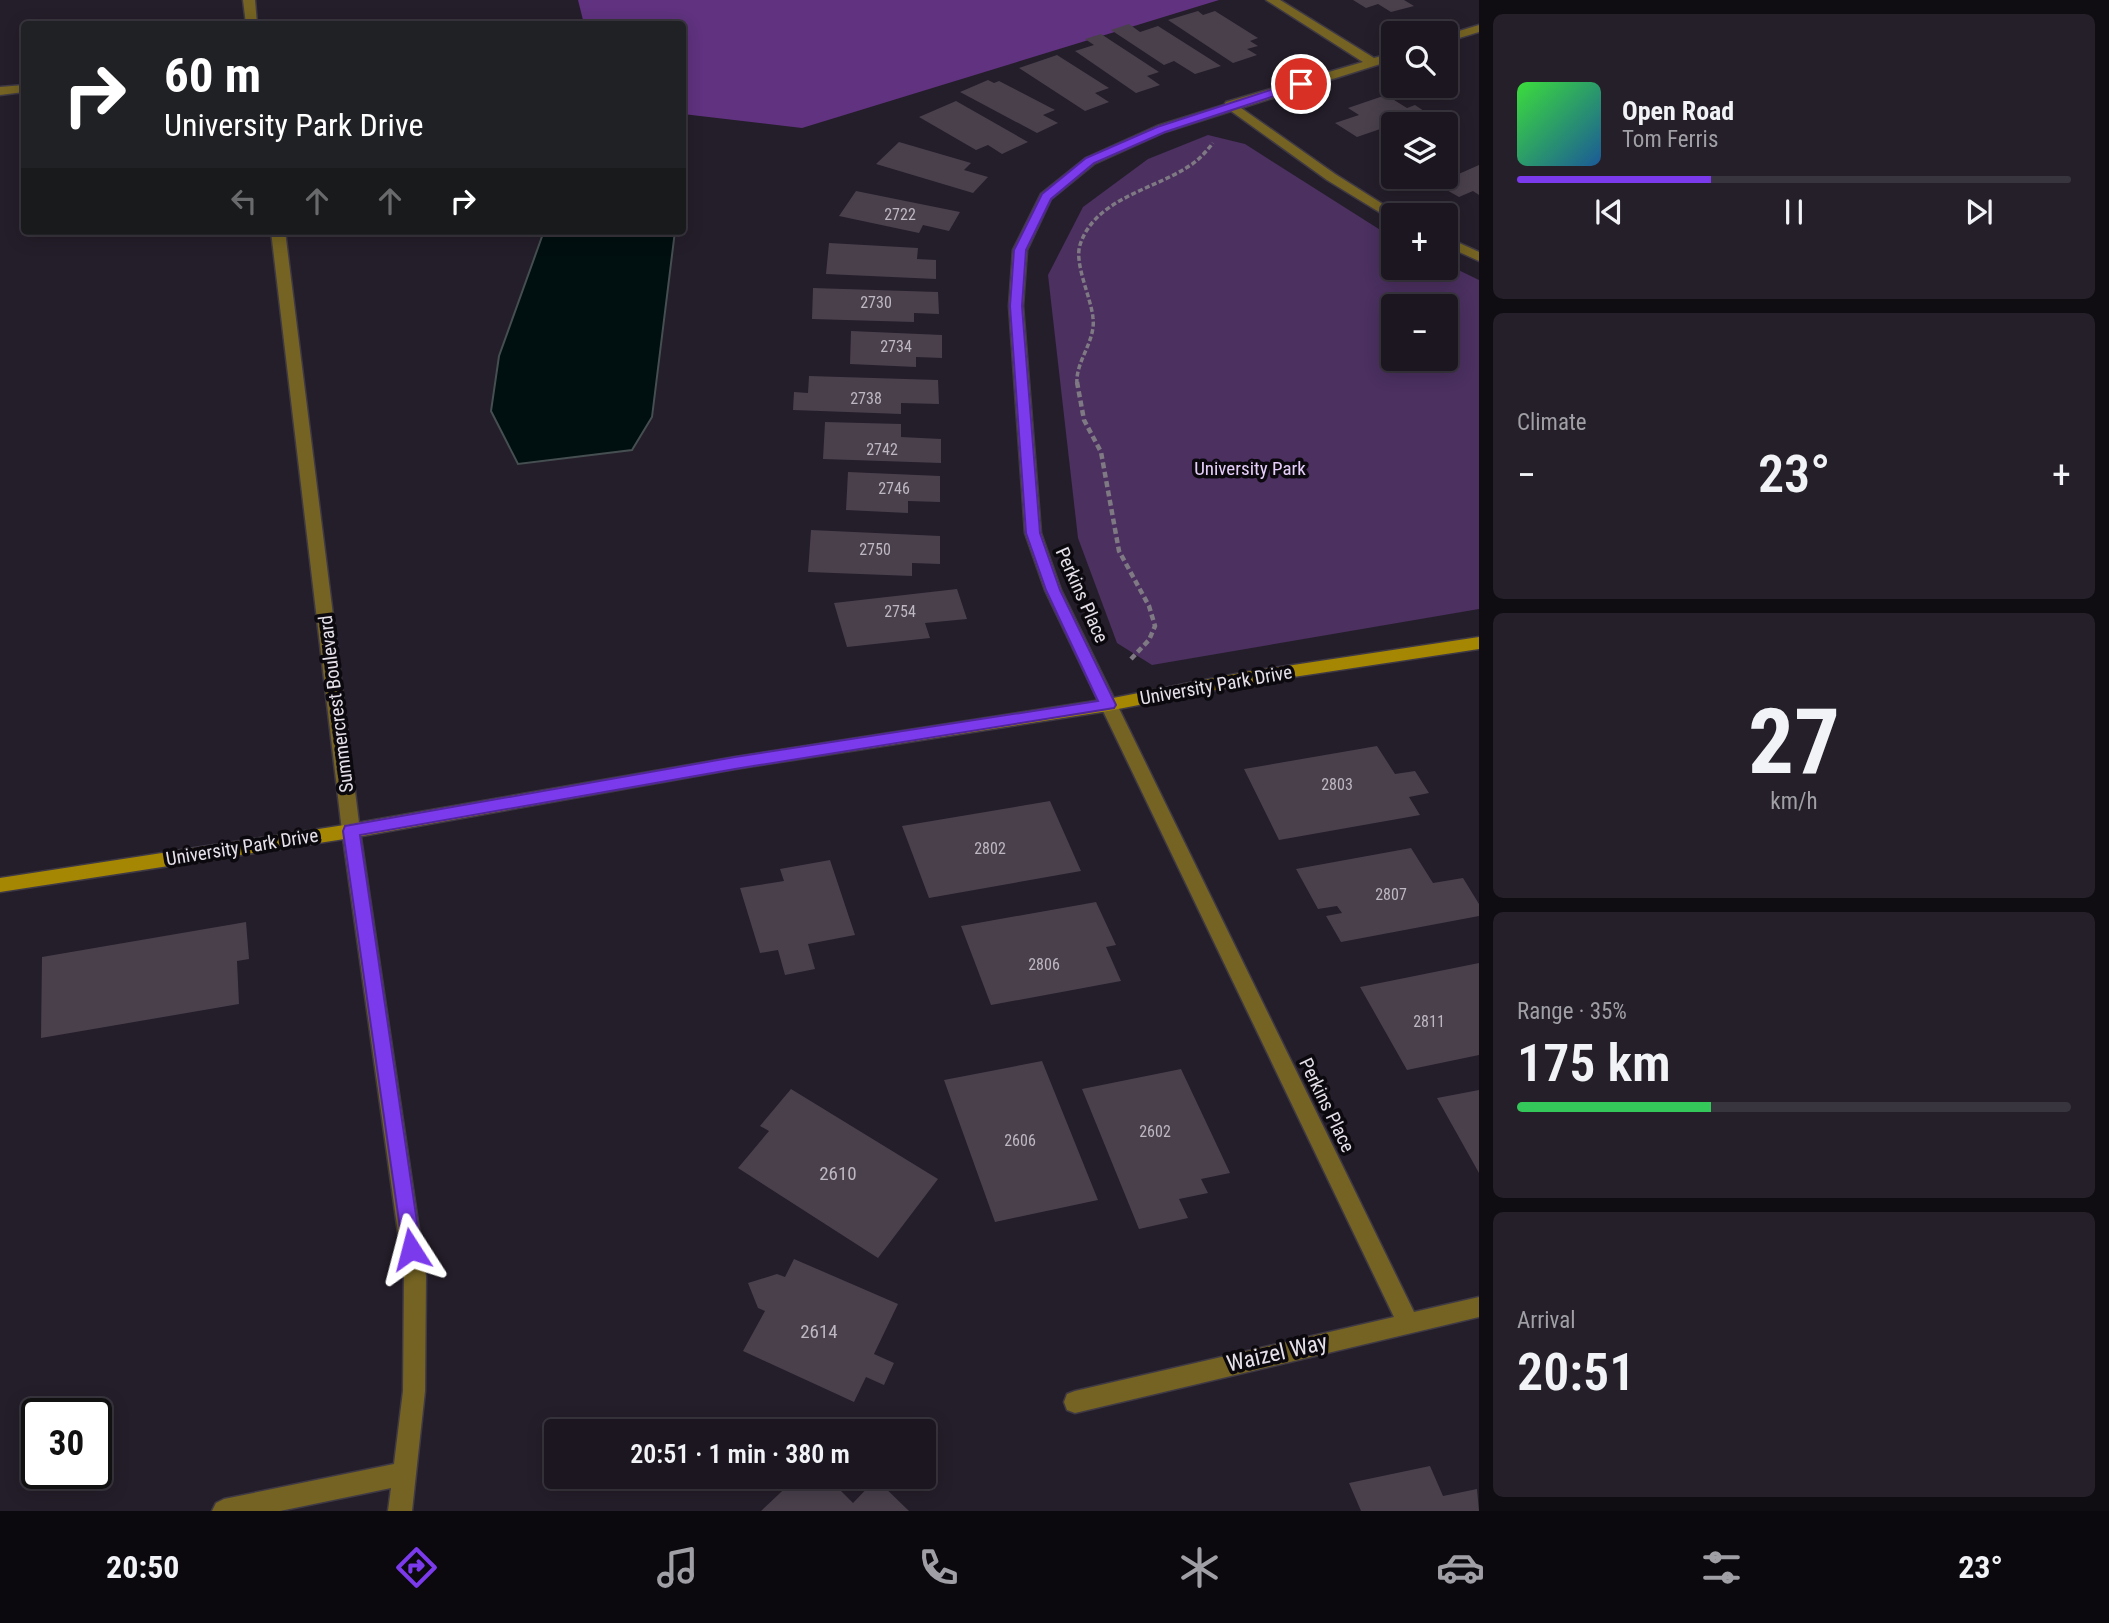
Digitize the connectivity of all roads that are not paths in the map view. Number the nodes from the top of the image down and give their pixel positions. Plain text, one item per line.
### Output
1 (249, 0) edge
2 (1272, 0) edge
3 (252, 21) edge
4 (1479, 28) edge
5 (1458, 34) edge
6 (1381, 59) edge
7 (1372, 62) junction
8 (21, 89) edge
9 (0, 91) edge
10 (1230, 105) junction
11 (1381, 207) edge
12 (278, 235) edge
13 (1458, 247) edge
14 (1479, 257) edge
15 (1479, 643) edge
16 (1108, 705) junction
17 (351, 831) junction
18 (0, 885) edge
19 (1479, 1307) edge
20 (1408, 1322) junction
21 (1075, 1402) dead end
22 (405, 1473) junction
23 (224, 1511) edge
24 (400, 1511) edge

1 - 3 street
2 - 7 street
4 - 5 street
6 - 7 street, Perkins Place
7 - 10 street, Perkins Place
8 - 9 street
10 - 11 street
10 - 16 street, Perkins Place
12 - 17 street, Summercrest Boulevard
13 - 14 street
15 - 16 street, University Park Drive
16 - 17 street, University Park Drive
16 - 20 street, Perkins Place
17 - 18 street, University Park Drive
17 - 22 street, Summercrest Boulevard
19 - 20 street, Waizel Way
20 - 21 street, Waizel Way
22 - 23 street
22 - 24 street, Summercrest Boulevard

